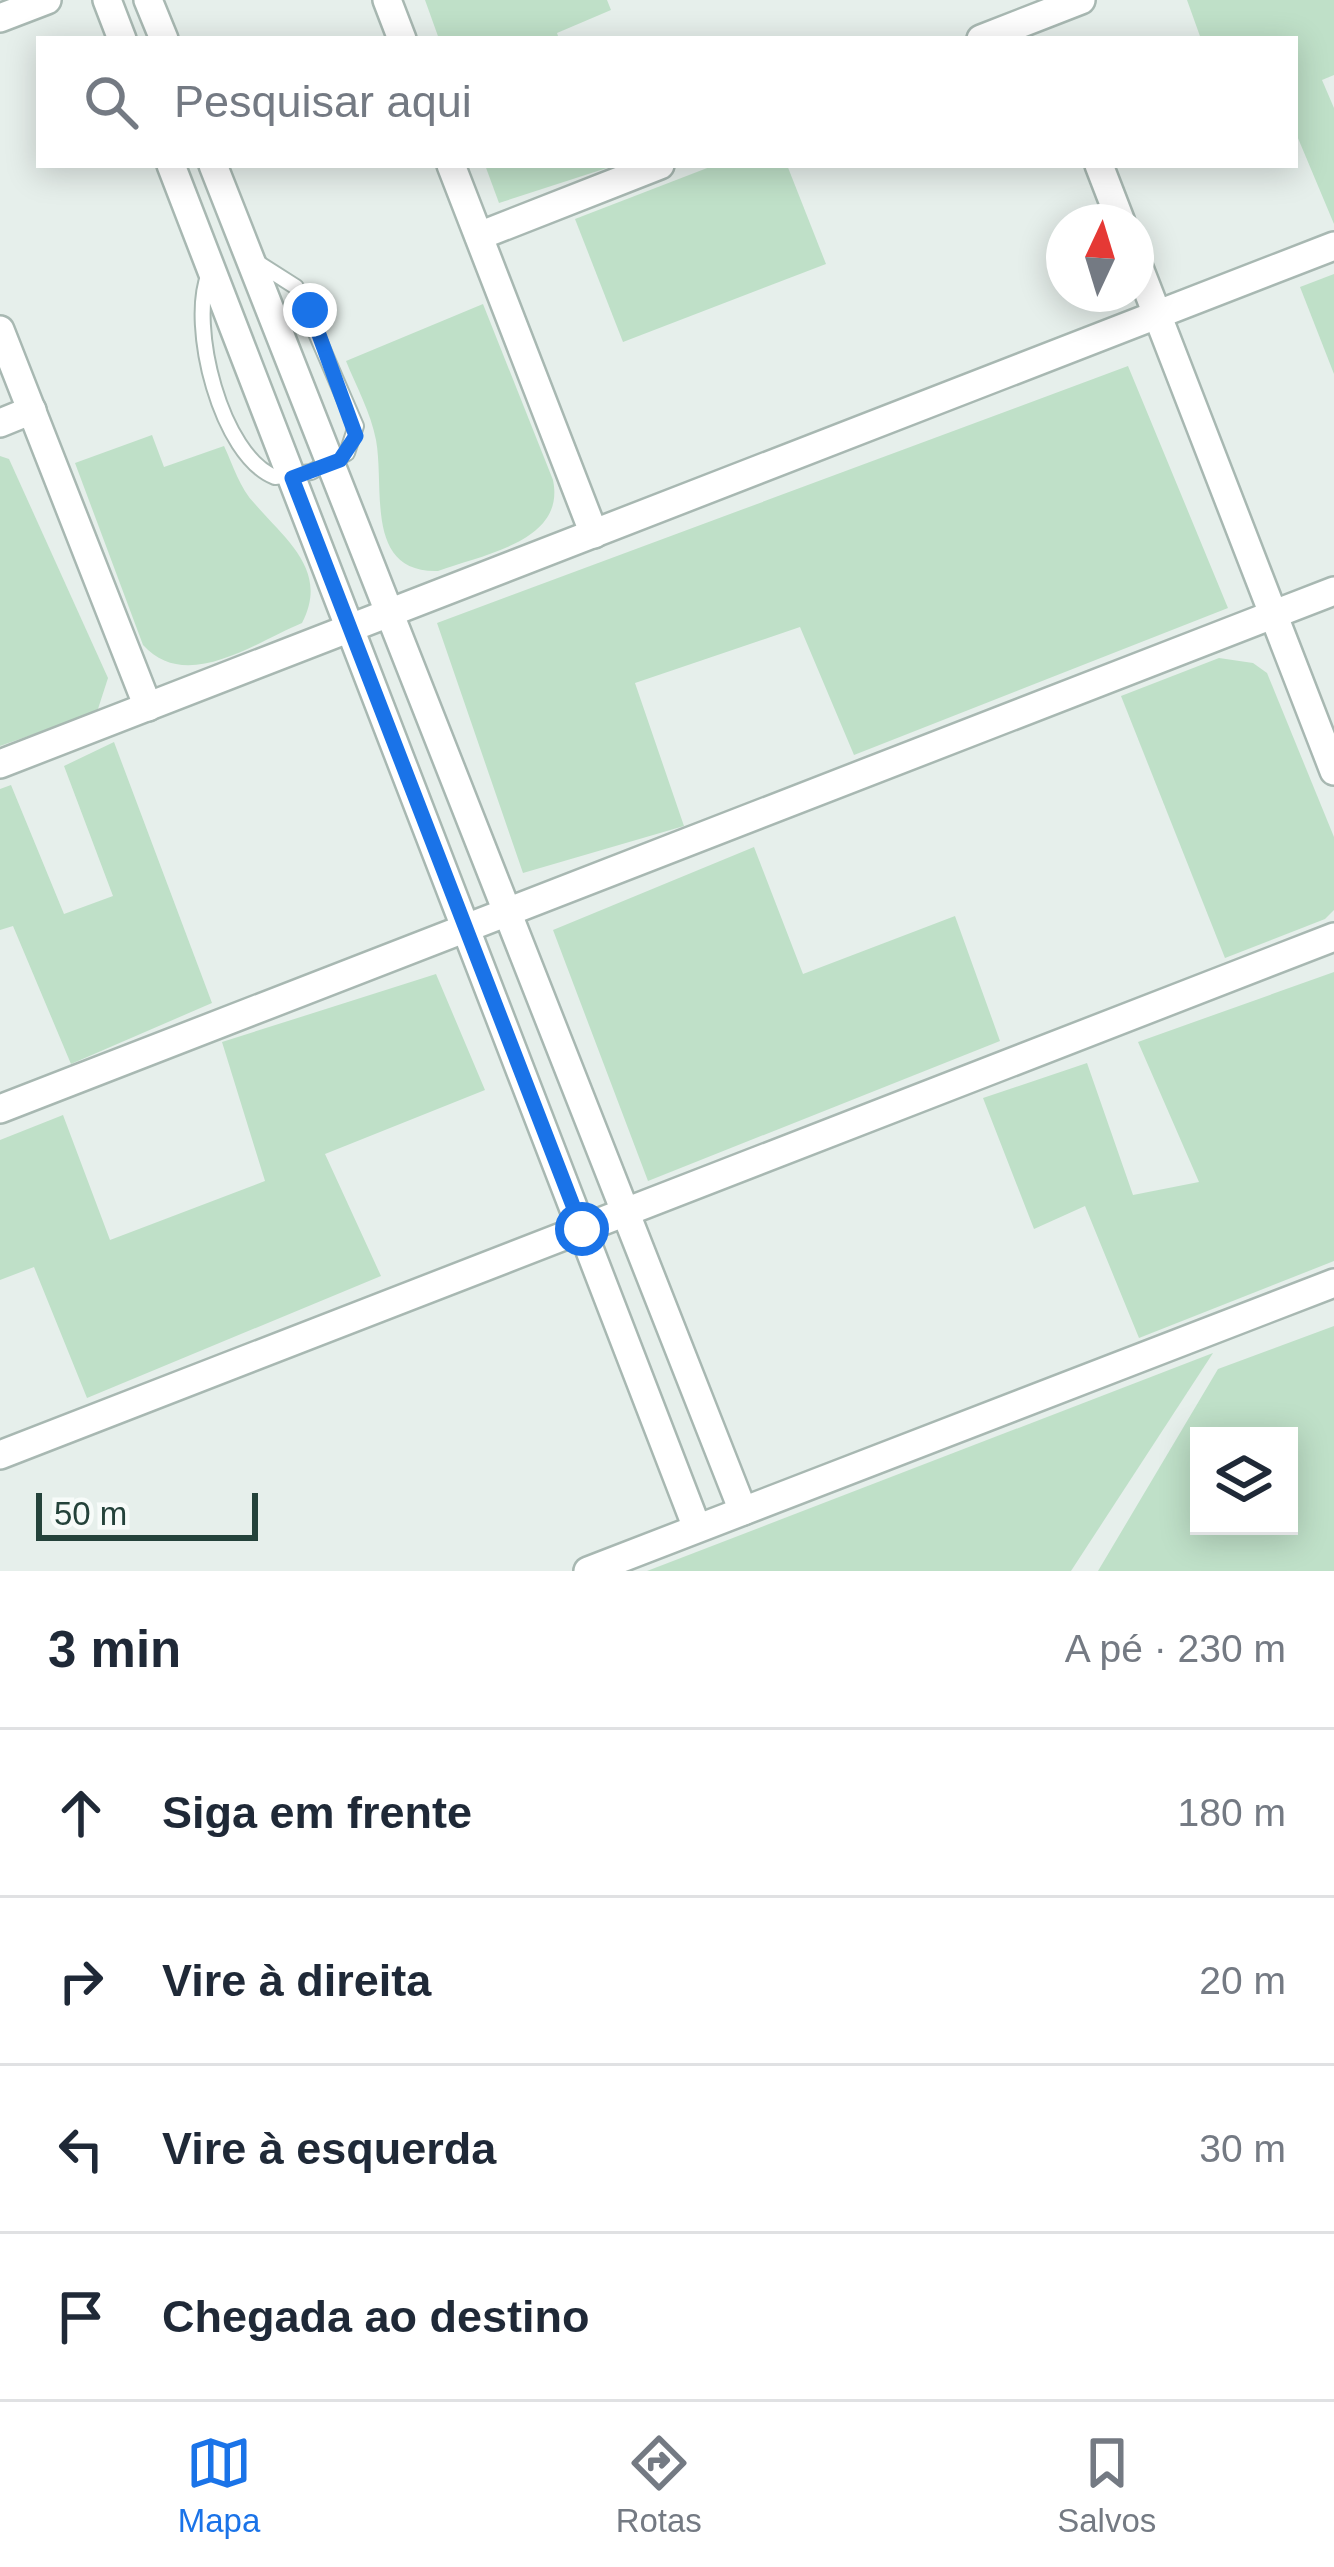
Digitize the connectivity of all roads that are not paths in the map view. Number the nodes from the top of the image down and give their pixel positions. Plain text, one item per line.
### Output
1 (46, 0) edge
2 (107, 0) edge
3 (148, 0) edge
4 (387, 0) edge
5 (1081, 0) edge
6 (1042, 18) edge
7 (0, 19) edge
8 (121, 36) edge
9 (163, 36) edge
10 (401, 36) edge
11 (990, 36) edge
12 (172, 168) edge
13 (214, 168) edge
14 (452, 168) edge
15 (653, 168) edge
16 (1100, 168) edge
17 (1114, 204) edge
18 (479, 236) junction
19 (1334, 246) edge
20 (211, 269) junction
21 (1154, 307) edge
22 (1157, 315) junction
23 (0, 330) edge
24 (32, 410) junction
25 (0, 422) edge
26 (331, 463) junction
27 (292, 478) junction
28 (594, 533) junction
29 (1334, 591) edge
30 (389, 614) junction
31 (1274, 615) junction
32 (350, 629) junction
33 (148, 707) junction
34 (0, 764) edge
35 (1334, 771) edge
36 (507, 912) junction
37 (466, 928) junction
38 (1334, 937) edge
39 (0, 1109) edge
40 (626, 1213) junction
41 (582, 1229) junction
42 (1334, 1282) edge
43 (0, 1455) edge
44 (743, 1511) junction
45 (698, 1528) junction
46 (588, 1571) edge

1 - 7 street
2 - 8 street
3 - 9 street
4 - 10 street
5 - 6 street
6 - 11 street
12 - 20 street
13 - 26 street
14 - 18 street
15 - 18 street
16 - 17 street
18 - 28 street
19 - 22 street
20 - 27 street
20 - 27 lane
21 - 22 street
22 - 28 street
22 - 31 street
23 - 24 street
24 - 25 street
24 - 33 street
26 - 27 lane
26 - 30 street
27 - 32 street
28 - 30 street
29 - 31 street
30 - 32 street
30 - 36 street
31 - 35 street
31 - 36 street
32 - 33 street
32 - 37 street
33 - 34 street
36 - 37 street
36 - 40 street
37 - 39 street
37 - 41 street
38 - 40 street
40 - 41 street
40 - 44 street
41 - 43 street
41 - 45 street
42 - 44 street
44 - 45 street
45 - 46 street

